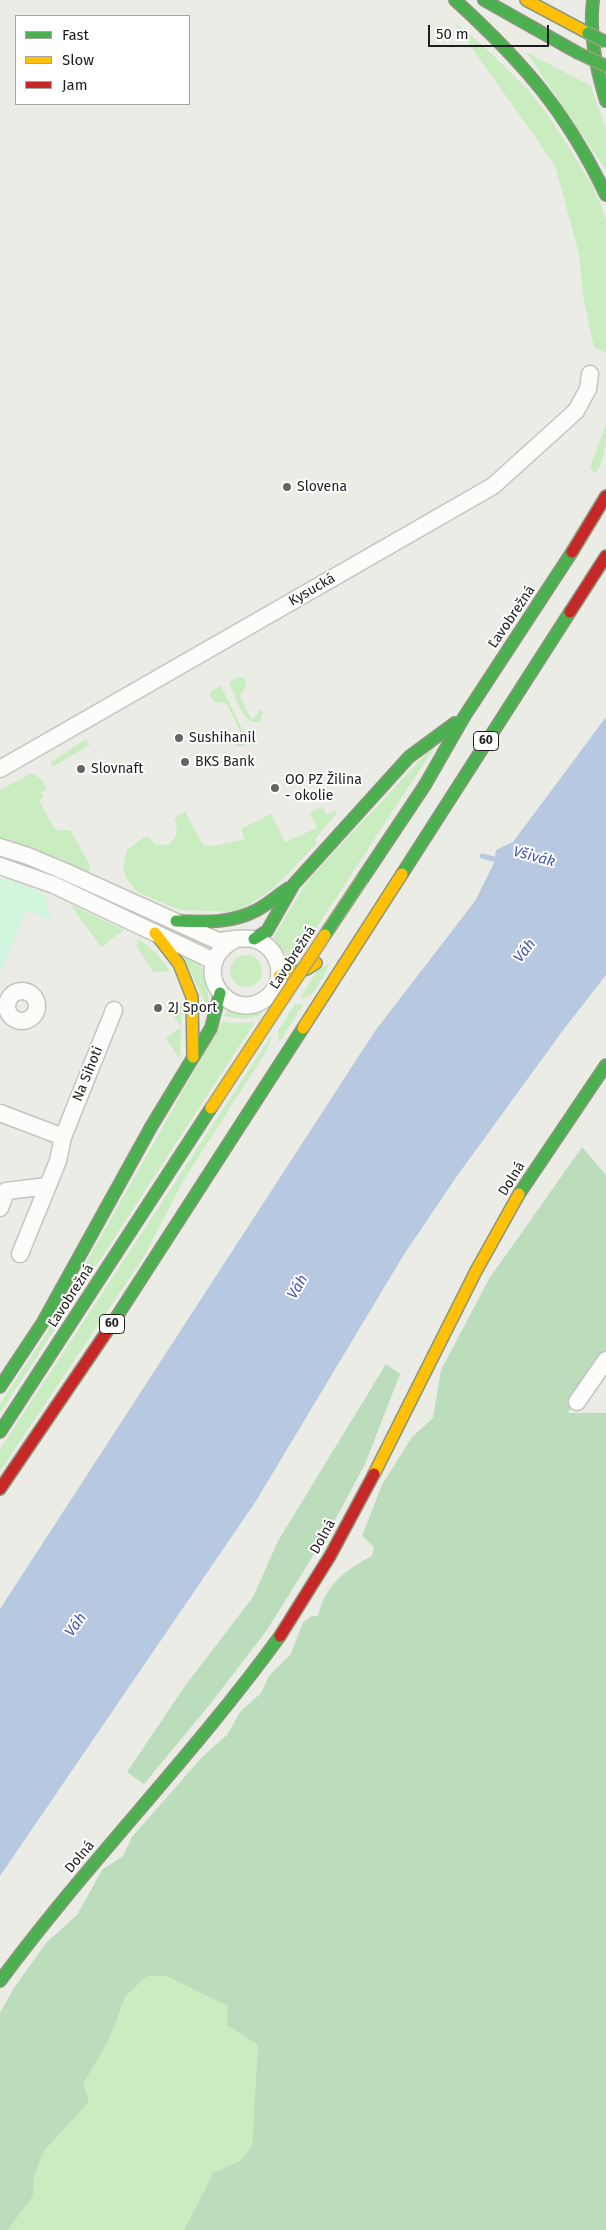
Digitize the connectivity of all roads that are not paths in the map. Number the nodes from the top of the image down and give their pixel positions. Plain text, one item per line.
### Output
1 (455, 0) edge
2 (484, 0) edge
3 (526, 0) edge
4 (593, 0) edge
5 (606, 42) edge
6 (606, 66) edge
7 (606, 101) edge
8 (606, 195) edge
9 (590, 374) dead end
10 (606, 496) edge
11 (606, 556) edge
12 (464, 716) junction
13 (0, 769) edge
14 (0, 847) edge
15 (0, 866) edge
16 (294, 884) junction
17 (176, 921) junction
18 (368, 928) junction
19 (155, 933) junction
20 (254, 939) junction
21 (234, 940) junction
22 (345, 944) dead end
23 (329, 956) dead end
24 (214, 961) junction
25 (279, 976) junction
26 (220, 993) junction
27 (264, 1000) junction
28 (114, 1010) dead end
29 (271, 1037) dead end
30 (193, 1058) junction
31 (268, 1062) dead end
32 (606, 1065) edge
33 (263, 1088) junction
34 (0, 1113) edge
35 (63, 1137) junction
36 (48, 1186) junction
37 (0, 1208) edge
38 (20, 1254) dead end
39 (606, 1360) edge
40 (0, 1386) edge
41 (577, 1402) dead end
42 (0, 1432) edge
43 (0, 1489) edge
44 (0, 1981) edge

1 - 8 main road
2 - 6 main road, bridge
3 - 5 main road, bridge
4 - 7 main road
9 - 13 street, Kysucká
10 - 12 main road, Ľavobrežná / 60
11 - 18 main road, 60
12 - 16 main road
12 - 42 main road, Ľavobrežná / 60, bridge
14 - 17 street
15 - 19 street
16 - 17 main road
16 - 20 main road
17 - 21 street
18 - 22 main road
18 - 33 main road, 60
19 - 24 street
19 - 30 main road
20 - 21 street
20 - 25 street
21 - 24 street
23 - 25 main road
24 - 26 street
25 - 27 street
26 - 27 street
26 - 30 main road
27 - 29 main road
28 - 35 street, Na Sihoti
30 - 40 main road
31 - 33 main road
32 - 44 main road, Dolná
33 - 43 main road, 60
34 - 35 street
35 - 36 street, Na Sihoti
36 - 37 street
36 - 38 street, Na Sihoti
39 - 41 street

